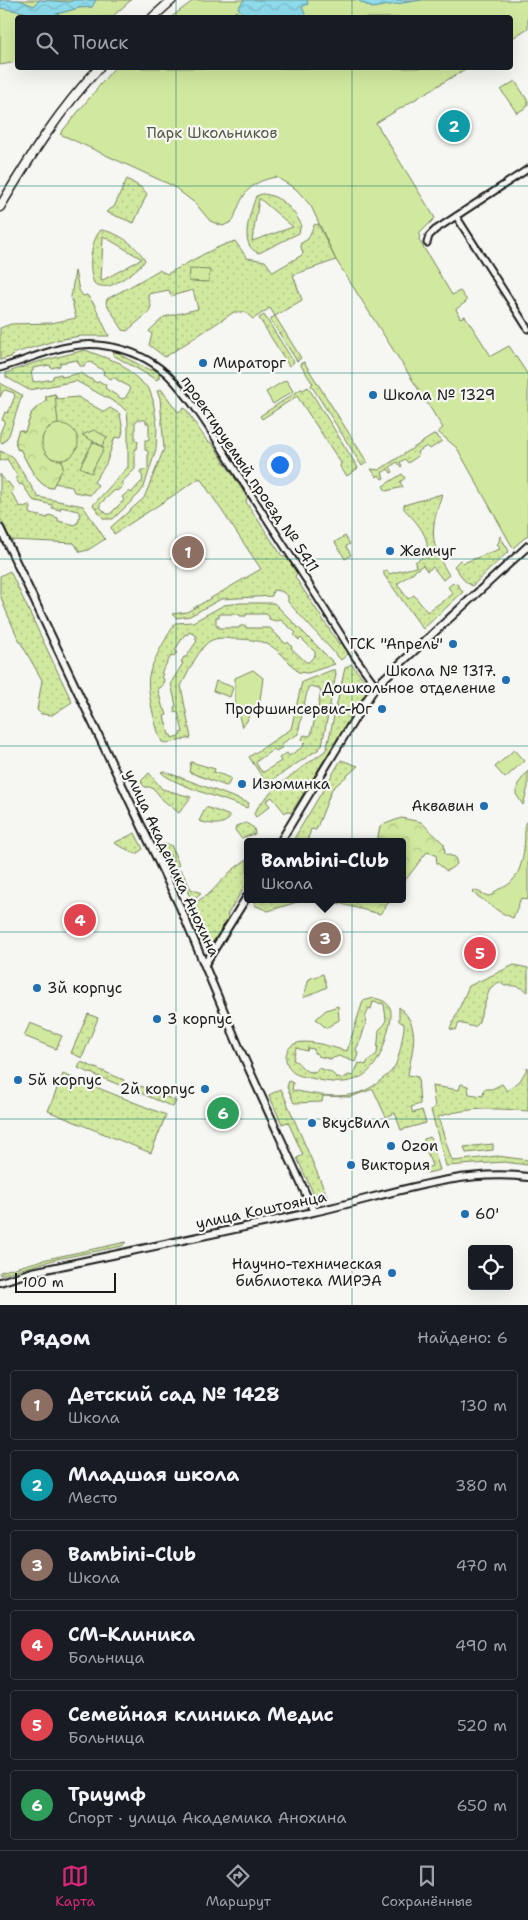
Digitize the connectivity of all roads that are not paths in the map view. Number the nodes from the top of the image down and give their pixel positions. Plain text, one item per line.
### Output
1 (172, 0) edge
2 (155, 15) edge
3 (97, 70) edge
4 (528, 169) edge
5 (0, 207) edge
6 (456, 216) junction
7 (427, 243) dead end
8 (528, 329) edge
9 (0, 368) edge
10 (0, 528) edge
11 (528, 546) edge
12 (376, 686) junction
13 (282, 838) edge
14 (244, 901) edge
15 (205, 964) junction
16 (528, 1177) edge
17 (314, 1212) junction
18 (0, 1282) edge

1 - 2 main road
3 - 5 main road
4 - 6 street
6 - 7 street
6 - 8 street
9 - 12 street, проектируемый проезд № 5411
10 - 15 street, улица Академика Анохина
11 - 12 street
12 - 13 street
14 - 15 street
15 - 17 street, улица Академика Анохина
16 - 17 street, улица Коштоянца
17 - 18 street, улица Коштоянца

